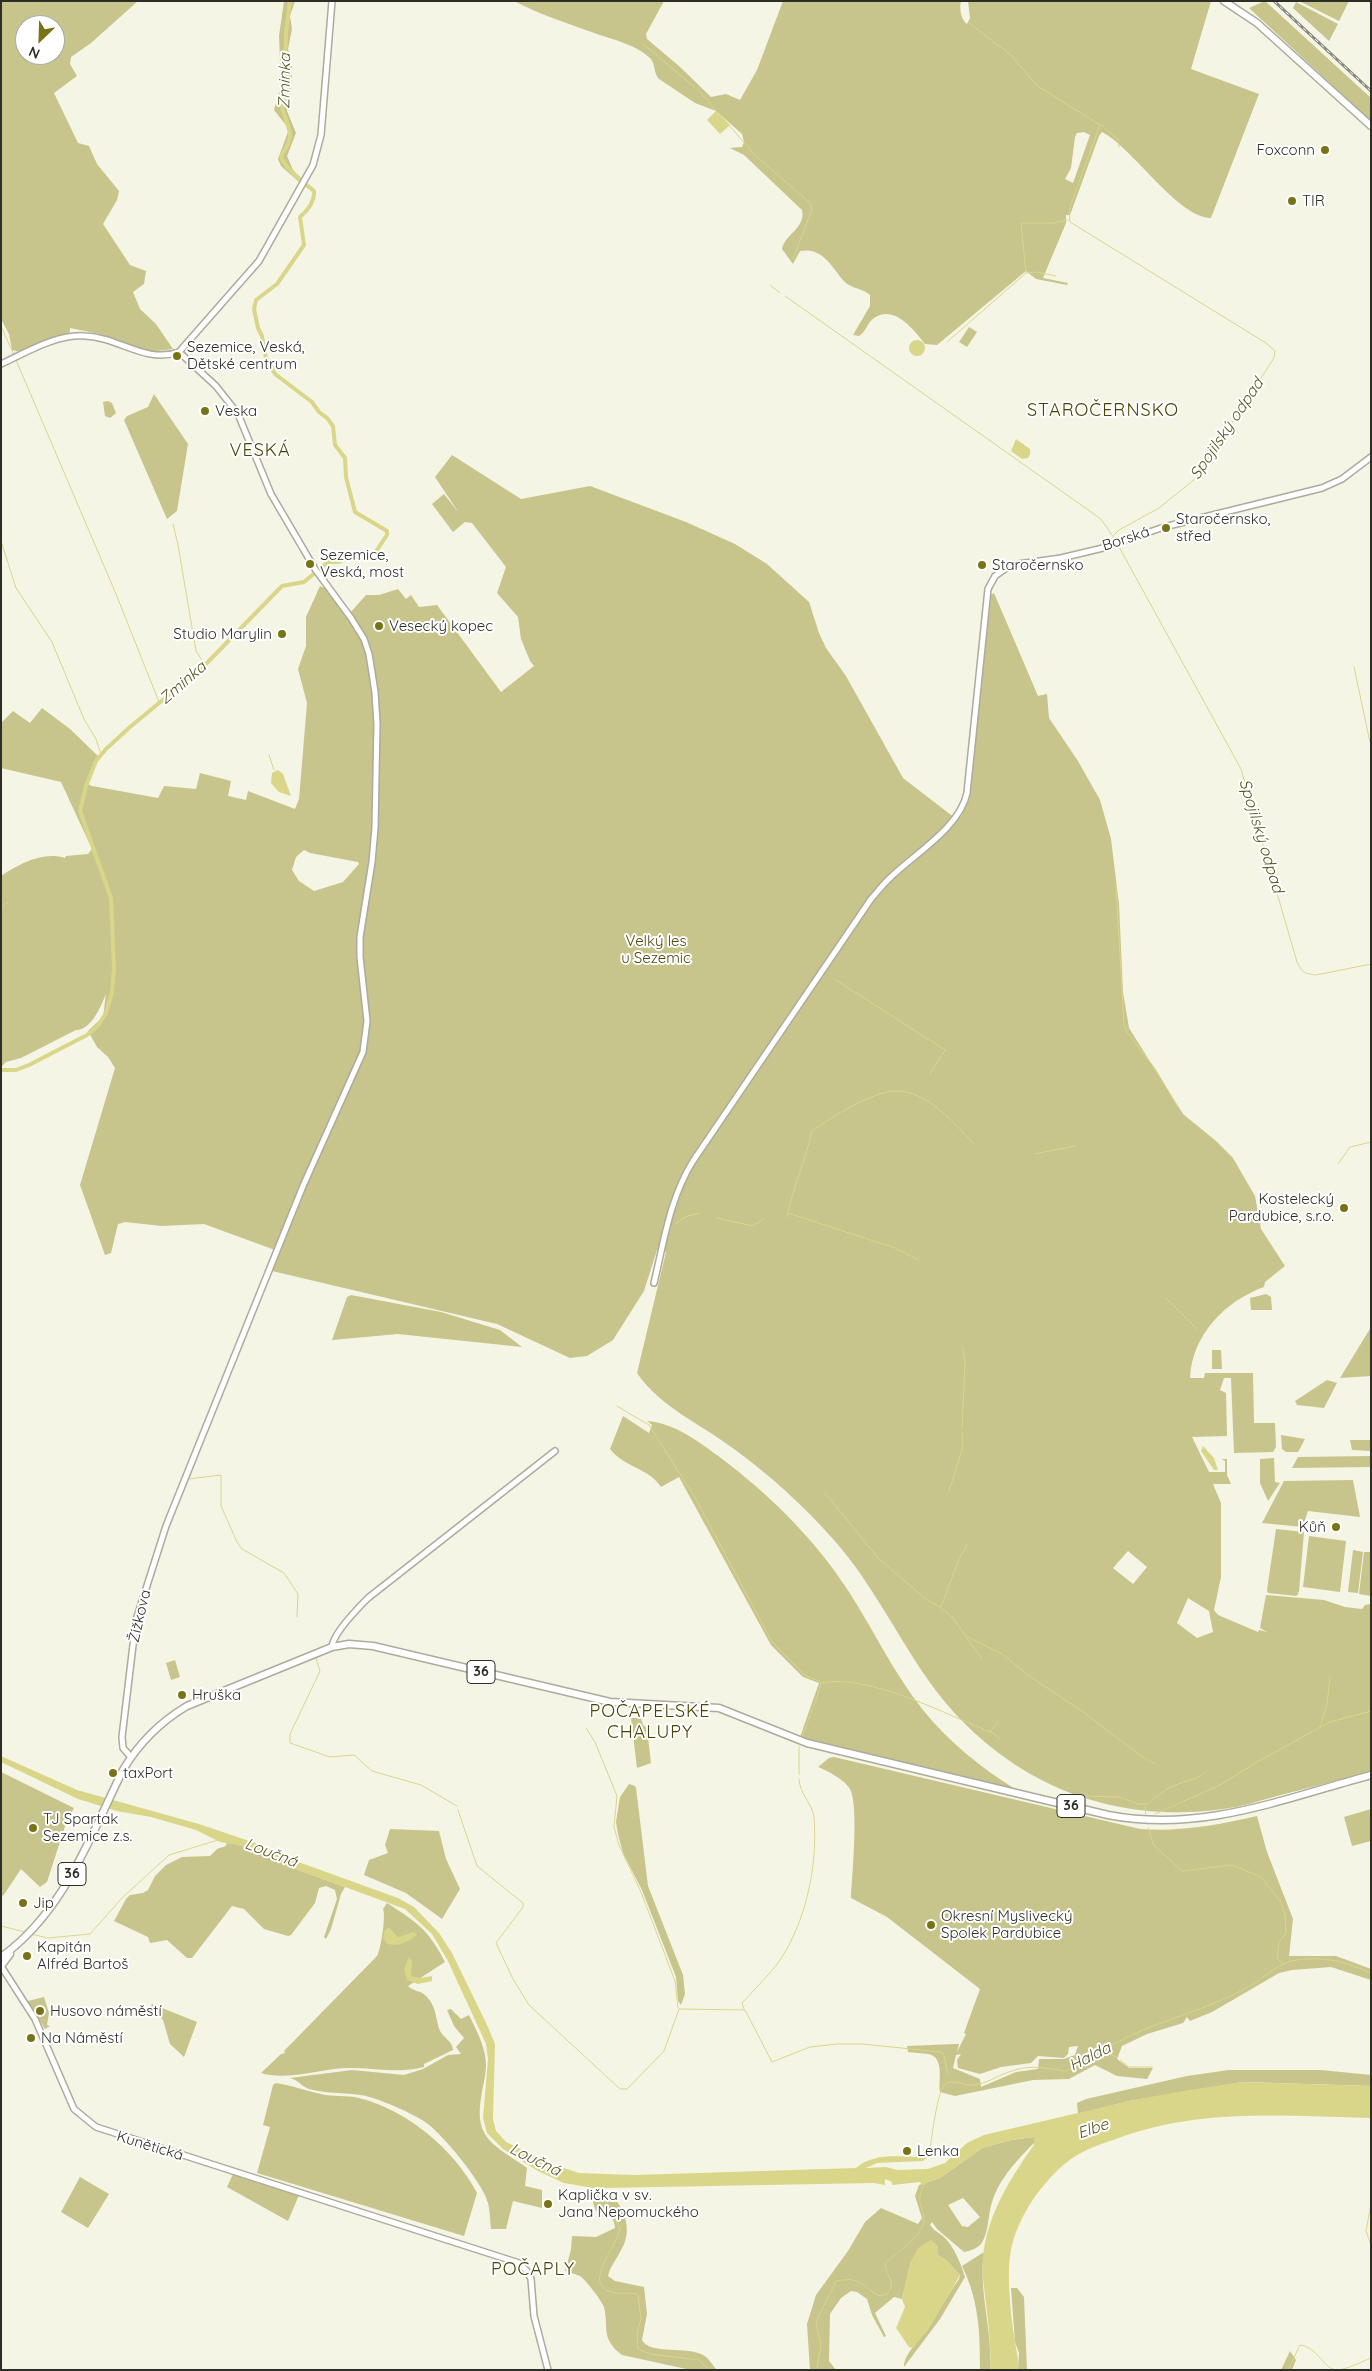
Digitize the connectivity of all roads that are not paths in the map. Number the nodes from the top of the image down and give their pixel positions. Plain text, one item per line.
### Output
1 (332, 1) edge
2 (1224, 1) edge
3 (1371, 126) edge
4 (179, 352) junction
5 (1, 364) edge
6 (1371, 457) edge
7 (654, 1283) dead end
8 (555, 1451) dead end
9 (332, 1647) junction
10 (130, 1757) junction
11 (1371, 1775) edge
12 (2, 1962) edge
13 (548, 2370) edge

1 - 4 street
2 - 3 main road
4 - 5 street
4 - 10 street, Žižkova
6 - 7 street, Borská
8 - 9 street
9 - 10 main road, 36
9 - 11 main road, 36
10 - 12 main road, 36
12 - 13 street, Kunětická

